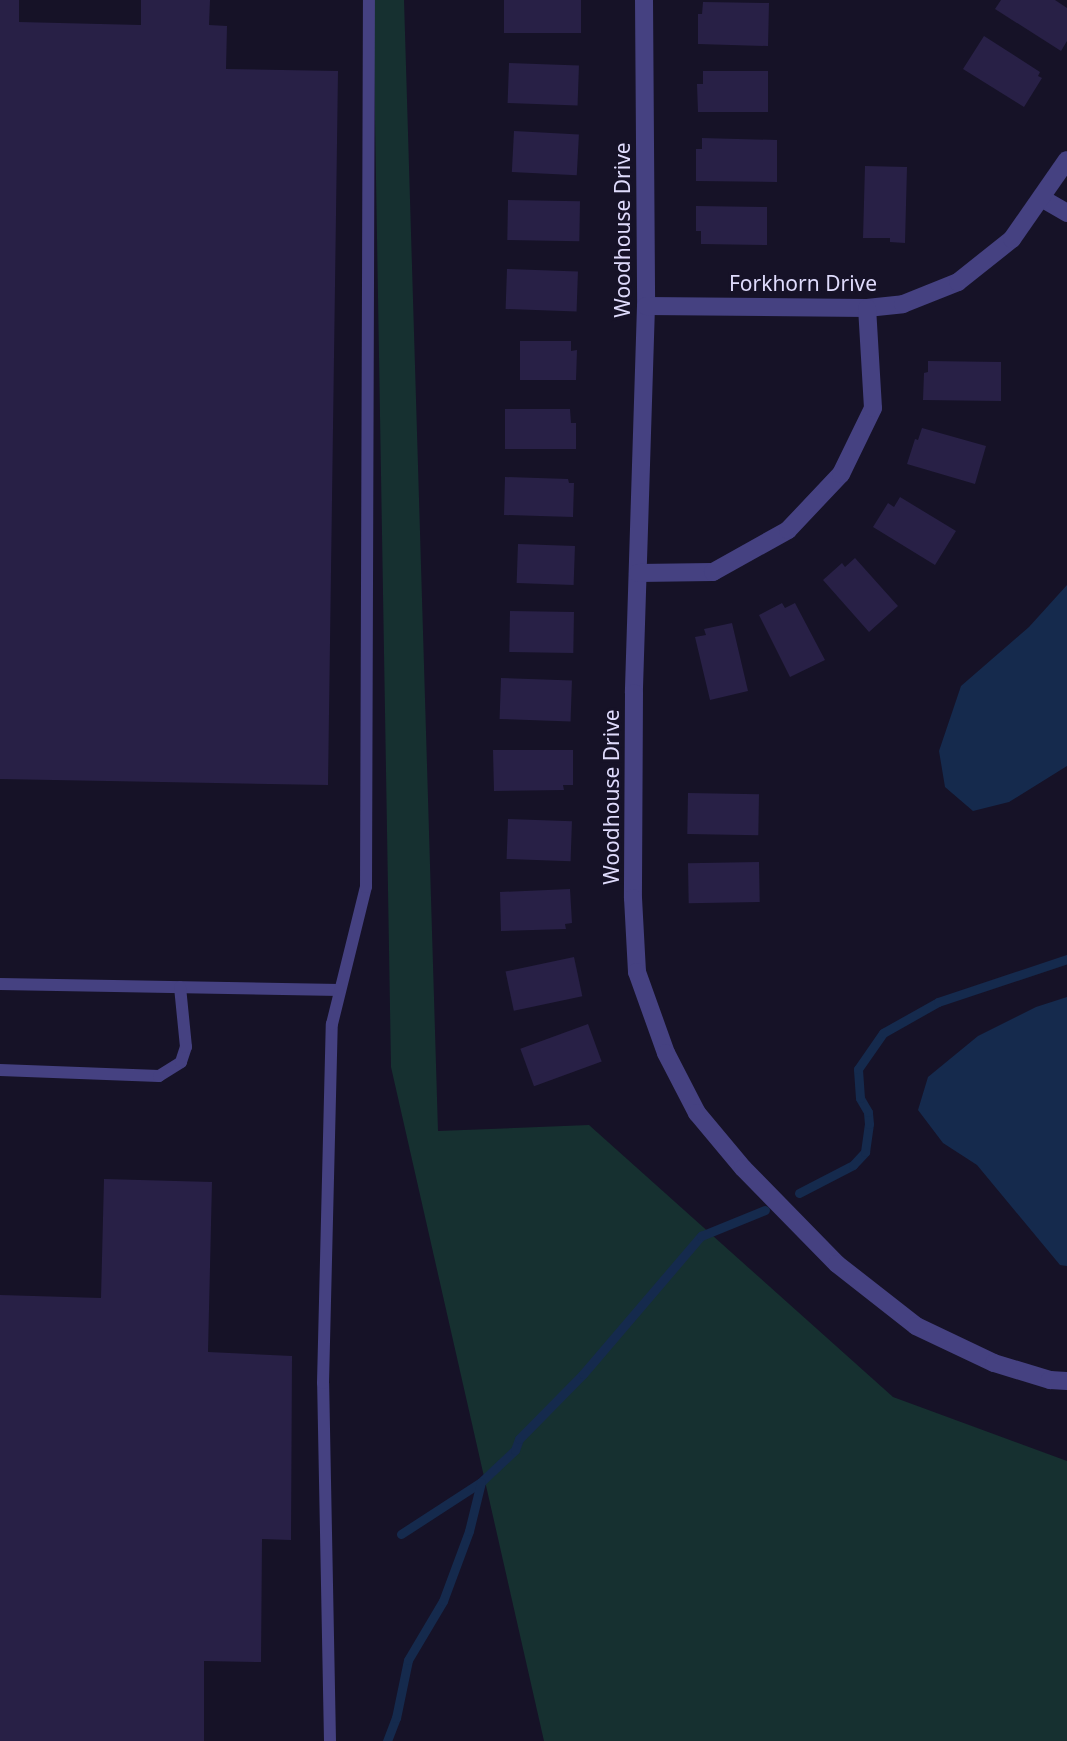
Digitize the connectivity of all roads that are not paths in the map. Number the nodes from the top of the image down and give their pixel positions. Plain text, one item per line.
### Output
1 (369, 0) edge
2 (643, 0) edge
3 (1067, 160) edge
4 (1043, 199) junction
5 (1067, 213) edge
6 (646, 306) junction
7 (867, 308) junction
8 (638, 573) junction
9 (0, 984) edge
10 (180, 987) junction
11 (340, 990) junction
12 (0, 1070) edge
13 (1067, 1381) edge
14 (330, 1741) edge

1 - 11 lane
2 - 6 street, Woodhouse Drive
3 - 4 street, Forkhorn Drive
4 - 5 street
4 - 7 street, Forkhorn Drive
6 - 7 street, Forkhorn Drive
6 - 8 street, Woodhouse Drive
7 - 8 street
8 - 13 street, Woodhouse Drive
9 - 10 lane
10 - 11 lane
10 - 12 lane
11 - 14 lane

